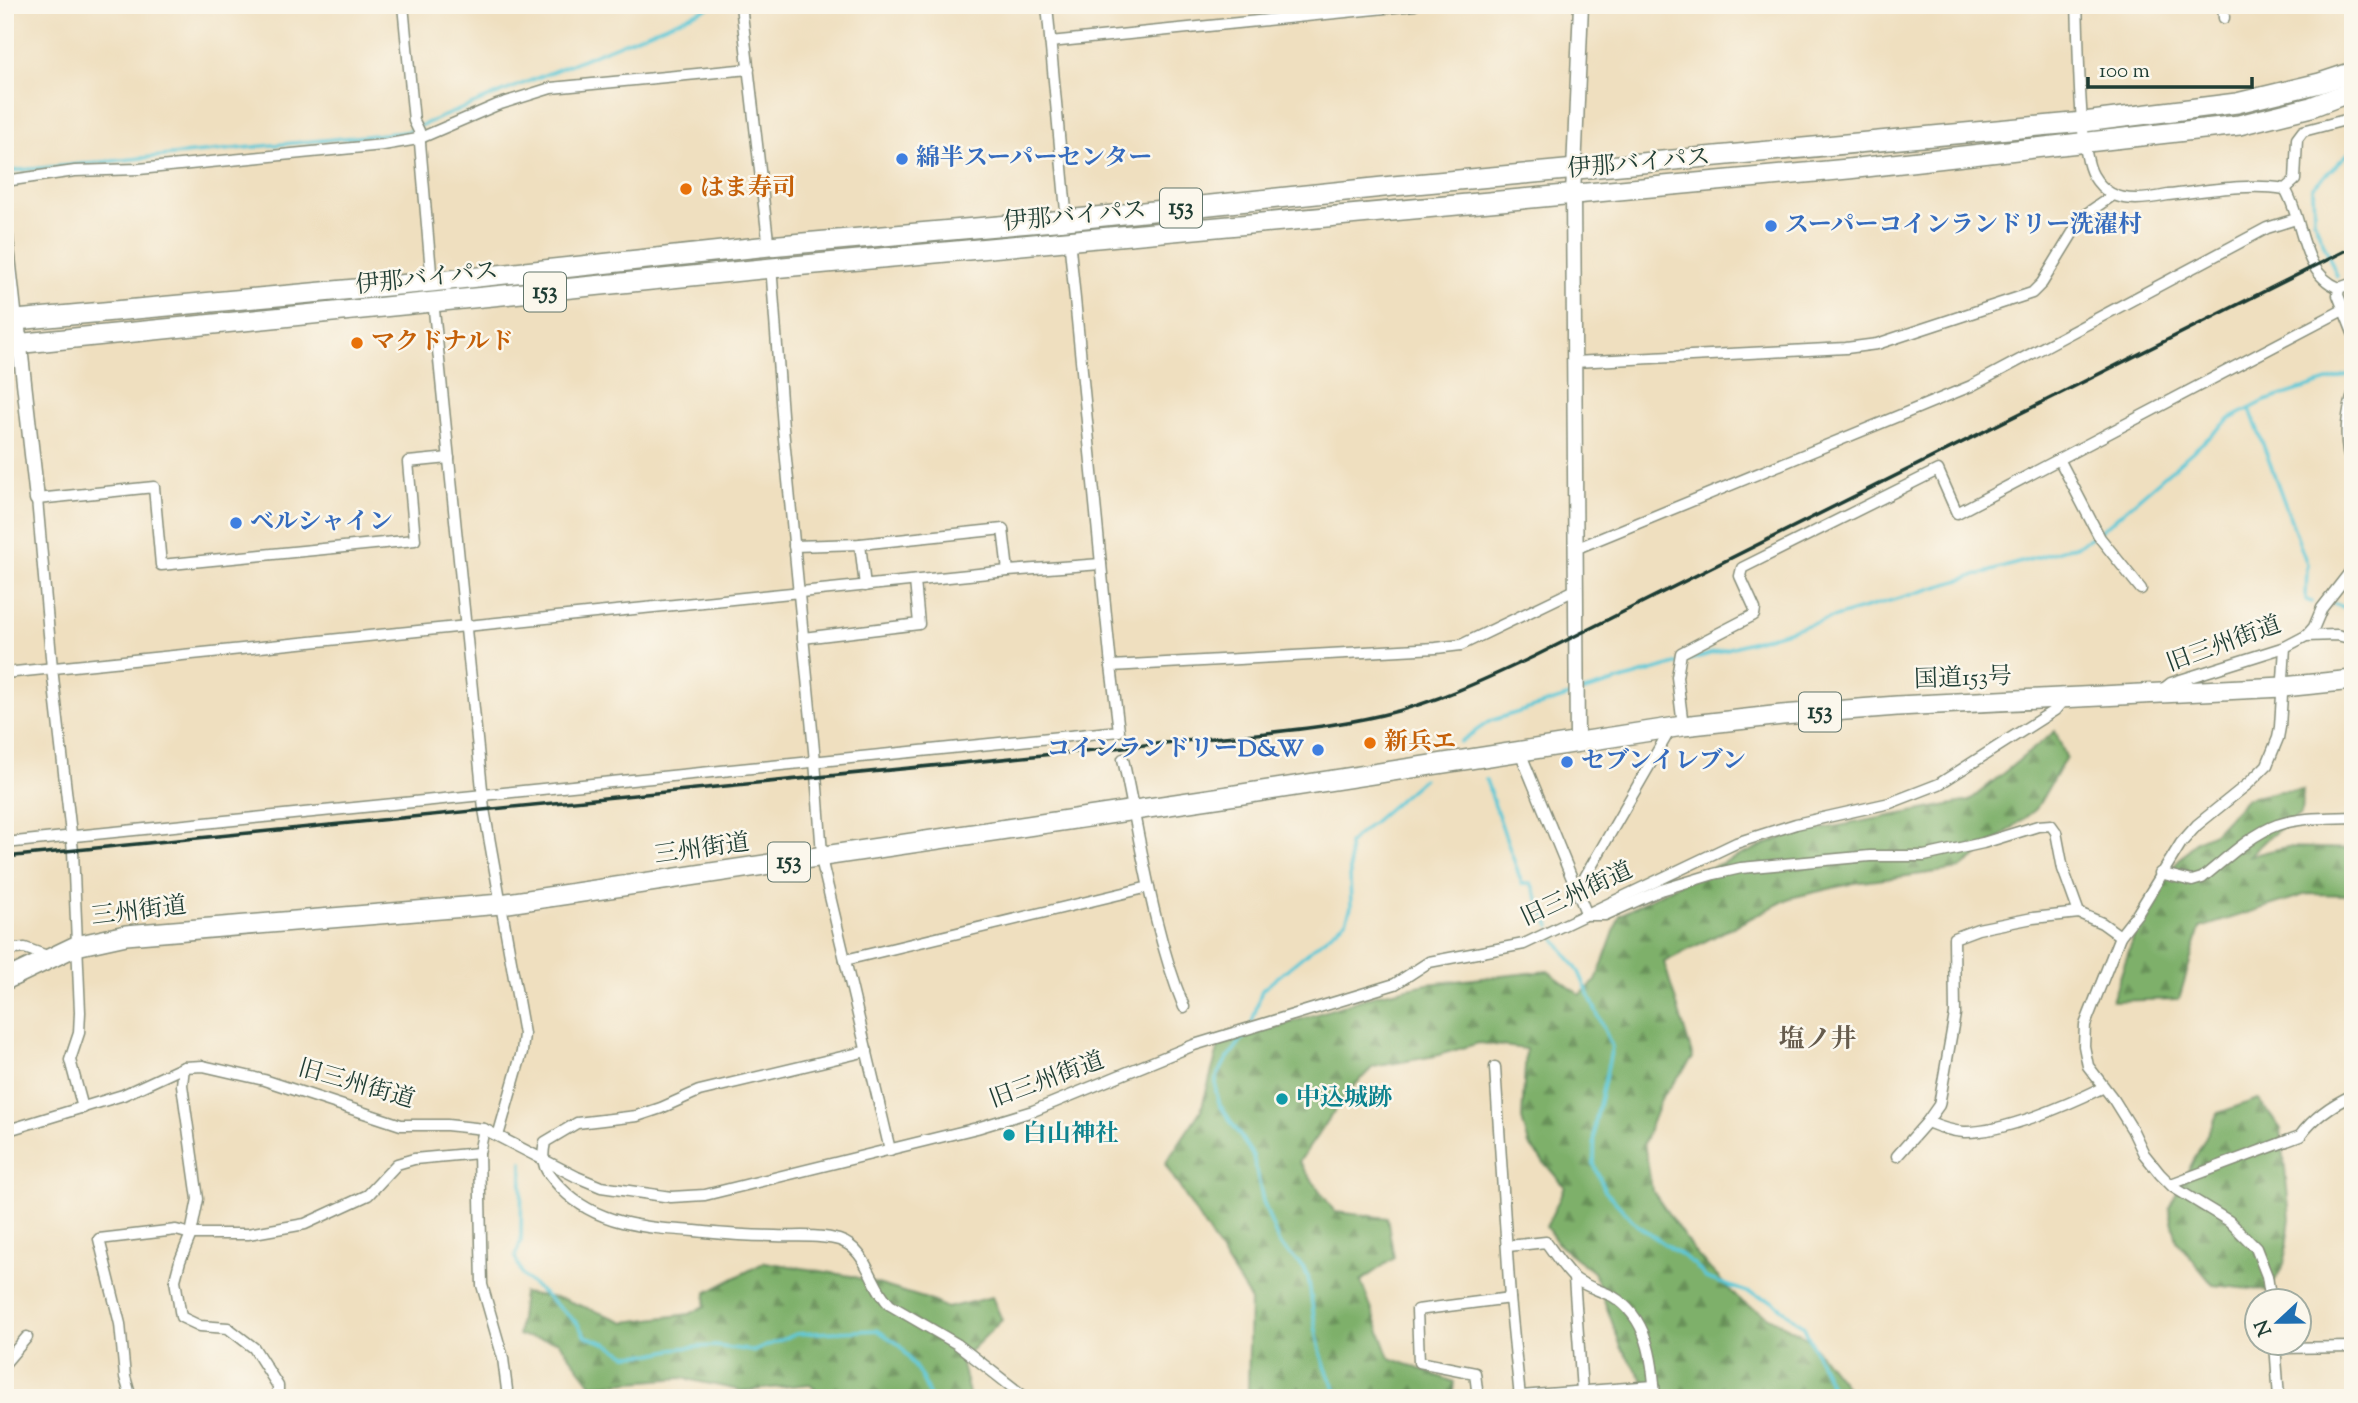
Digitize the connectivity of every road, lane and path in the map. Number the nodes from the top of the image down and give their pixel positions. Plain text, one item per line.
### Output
1 (403, 5) edge
2 (741, 5) edge
3 (1047, 5) edge
4 (1415, 5) edge
5 (1581, 5) edge
6 (2077, 5) edge
7 (2223, 5) edge
8 (2224, 18) dead end
9 (1050, 42) junction
10 (749, 69) junction
11 (2353, 72) edge
12 (2353, 91) edge
13 (2353, 118) edge
14 (417, 130) junction
15 (2085, 132) junction
16 (1574, 170) junction
17 (5, 181) edge
18 (2285, 189) junction
19 (1573, 195) junction
20 (2112, 196) junction
21 (5, 211) edge
22 (2296, 219) junction
23 (1066, 220) junction
24 (1070, 242) junction
25 (769, 246) junction
26 (772, 268) junction
27 (431, 282) junction
28 (2353, 283) edge
29 (2339, 288) junction
30 (433, 303) junction
31 (2343, 310) junction
32 (11, 321) edge
33 (2353, 333) edge
34 (13, 344) edge
35 (1574, 362) junction
36 (2353, 394) edge
37 (449, 458) junction
38 (2059, 459) junction
39 (2353, 471) edge
40 (37, 499) junction
41 (860, 544) junction
42 (794, 546) junction
43 (1575, 549) junction
44 (1101, 564) junction
45 (2353, 568) edge
46 (1008, 571) junction
47 (915, 581) junction
48 (865, 586) junction
49 (2141, 589) dead end
50 (1575, 590) junction
51 (799, 593) junction
52 (466, 626) junction
53 (2306, 636) junction
54 (803, 638) junction
55 (2353, 639) edge
56 (2285, 647) junction
57 (1111, 666) junction
58 (52, 668) junction
59 (5, 673) edge
60 (2353, 680) edge
61 (2283, 687) junction
62 (2156, 694) junction
63 (2064, 699) junction
64 (1677, 727) junction
65 (1577, 743) junction
66 (1520, 752) junction
67 (1123, 759) dead end
68 (816, 761) junction
69 (483, 795) junction
70 (1134, 809) junction
71 (2353, 817) edge
72 (71, 836) junction
73 (5, 843) edge
74 (822, 857) junction
75 (2160, 873) junction
76 (1149, 887) junction
77 (1577, 891) junction
78 (501, 904) junction
79 (2080, 914) junction
80 (1587, 915) junction
81 (2120, 936) junction
82 (76, 946) junction
83 (5, 950) edge
84 (51, 957) junction
85 (845, 960) junction
86 (5, 980) edge
87 (1184, 1007) dead end
88 (867, 1051) junction
89 (184, 1067) junction
90 (1495, 1067) dead end
91 (2102, 1087) junction
92 (2353, 1095) edge
93 (83, 1108) junction
94 (1927, 1122) junction
95 (484, 1129) junction
96 (5, 1131) edge
97 (498, 1136) junction
98 (890, 1150) junction
99 (479, 1153) junction
100 (1897, 1156) dead end
101 (541, 1157) junction
102 (2171, 1184) junction
103 (191, 1234) junction
104 (1508, 1246) junction
105 (1574, 1278) junction
106 (2269, 1288) edge
107 (1510, 1297) junction
108 (27, 1337) dead end
109 (2312, 1346) edge
110 (2353, 1347) edge
111 (2276, 1358) edge
112 (5, 1363) edge
113 (1582, 1391) junction
114 (1655, 1392) edge
115 (1520, 1397) edge
116 (131, 1398) edge
117 (278, 1398) edge
118 (506, 1398) edge
119 (1026, 1398) edge
120 (1478, 1398) edge
121 (2279, 1398) edge

1 - 14 street
2 - 10 street
3 - 9 street
4 - 9 street
5 - 16 street
6 - 15 street
7 - 8 street
9 - 23 street
10 - 14 street
10 - 25 street
11 - 15 highway, 伊那バイパス / 153
12 - 15 highway, 伊那バイパス / 153
13 - 18 street
14 - 17 street
14 - 27 street
15 - 16 highway, 伊那バイパス / 153
15 - 19 highway, 伊那バイパス / 153
15 - 20 street
16 - 19 street
16 - 23 highway, 伊那バイパス / 153
18 - 20 street
18 - 22 street
19 - 24 highway, 伊那バイパス / 153
19 - 35 street
20 - 35 street
21 - 32 street
22 - 29 street
22 - 43 street
23 - 24 street
23 - 25 highway, 伊那バイパス / 153
24 - 26 highway, 伊那バイパス / 153
24 - 44 street
25 - 26 street
25 - 27 highway, 伊那バイパス / 153
26 - 30 highway, 伊那バイパス / 153
26 - 42 street
27 - 30 street
27 - 32 highway, 伊那バイパス / 153
28 - 29 street
29 - 31 street
30 - 34 highway, 伊那バイパス / 153
30 - 37 street
31 - 33 street
31 - 38 street
32 - 34 street
34 - 40 street
35 - 43 street
36 - 39 street
37 - 40 street
37 - 52 street
38 - 49 street
38 - 64 street
40 - 58 street
41 - 42 street
41 - 46 street
41 - 48 street
42 - 51 street
43 - 50 street
44 - 46 street
44 - 57 street
45 - 53 street
46 - 47 street
47 - 48 street
47 - 54 street
48 - 51 street
50 - 57 street
50 - 65 street
51 - 52 street
51 - 54 street
52 - 58 street
52 - 69 street
53 - 55 street
53 - 56 street, 旧三州街道
54 - 68 street
56 - 61 street
56 - 62 street, 旧三州街道
57 - 68 street
58 - 59 street
58 - 72 street
60 - 61 highway, 国道153号 / 153
61 - 62 highway, 国道153号 / 153
61 - 75 street
62 - 63 highway, 国道153号 / 153
63 - 64 highway, 国道153号 / 153
63 - 80 street, 旧三州街道
64 - 65 highway, 国道153号 / 153
64 - 77 street
65 - 66 highway, 三州街道 / 153
66 - 70 highway, 三州街道 / 153
66 - 77 street
67 - 70 street
68 - 69 street
68 - 74 street
69 - 72 street
69 - 78 street
70 - 74 highway, 三州街道 / 153
70 - 76 street
71 - 75 street
72 - 73 street
72 - 82 street
74 - 78 highway, 三州街道 / 153
74 - 85 street
75 - 81 street
76 - 85 street
76 - 87 street
77 - 80 street
78 - 82 highway, 三州街道 / 153
78 - 97 street
79 - 80 street
79 - 81 street
79 - 94 street
80 - 98 street, 旧三州街道
81 - 91 street
82 - 84 highway, 三州街道 / 153
82 - 93 street
83 - 84 street
84 - 86 highway, 三州街道 / 153
85 - 88 street
88 - 98 street
88 - 101 street
89 - 93 street, 旧三州街道
89 - 95 street, 旧三州街道
89 - 103 street
90 - 104 street
91 - 94 street
91 - 102 street
92 - 102 street
93 - 96 street, 旧三州街道
94 - 100 street
95 - 97 street, 旧三州街道
95 - 99 street
97 - 101 street, 旧三州街道
98 - 101 street, 旧三州街道
99 - 103 street
99 - 118 street
101 - 119 street
102 - 106 street
103 - 116 street
103 - 117 street
104 - 105 street
104 - 107 street
105 - 113 street
105 - 114 street
107 - 115 street
107 - 120 street
108 - 112 street
109 - 110 street
111 - 121 street
113 - 114 street
113 - 115 street

